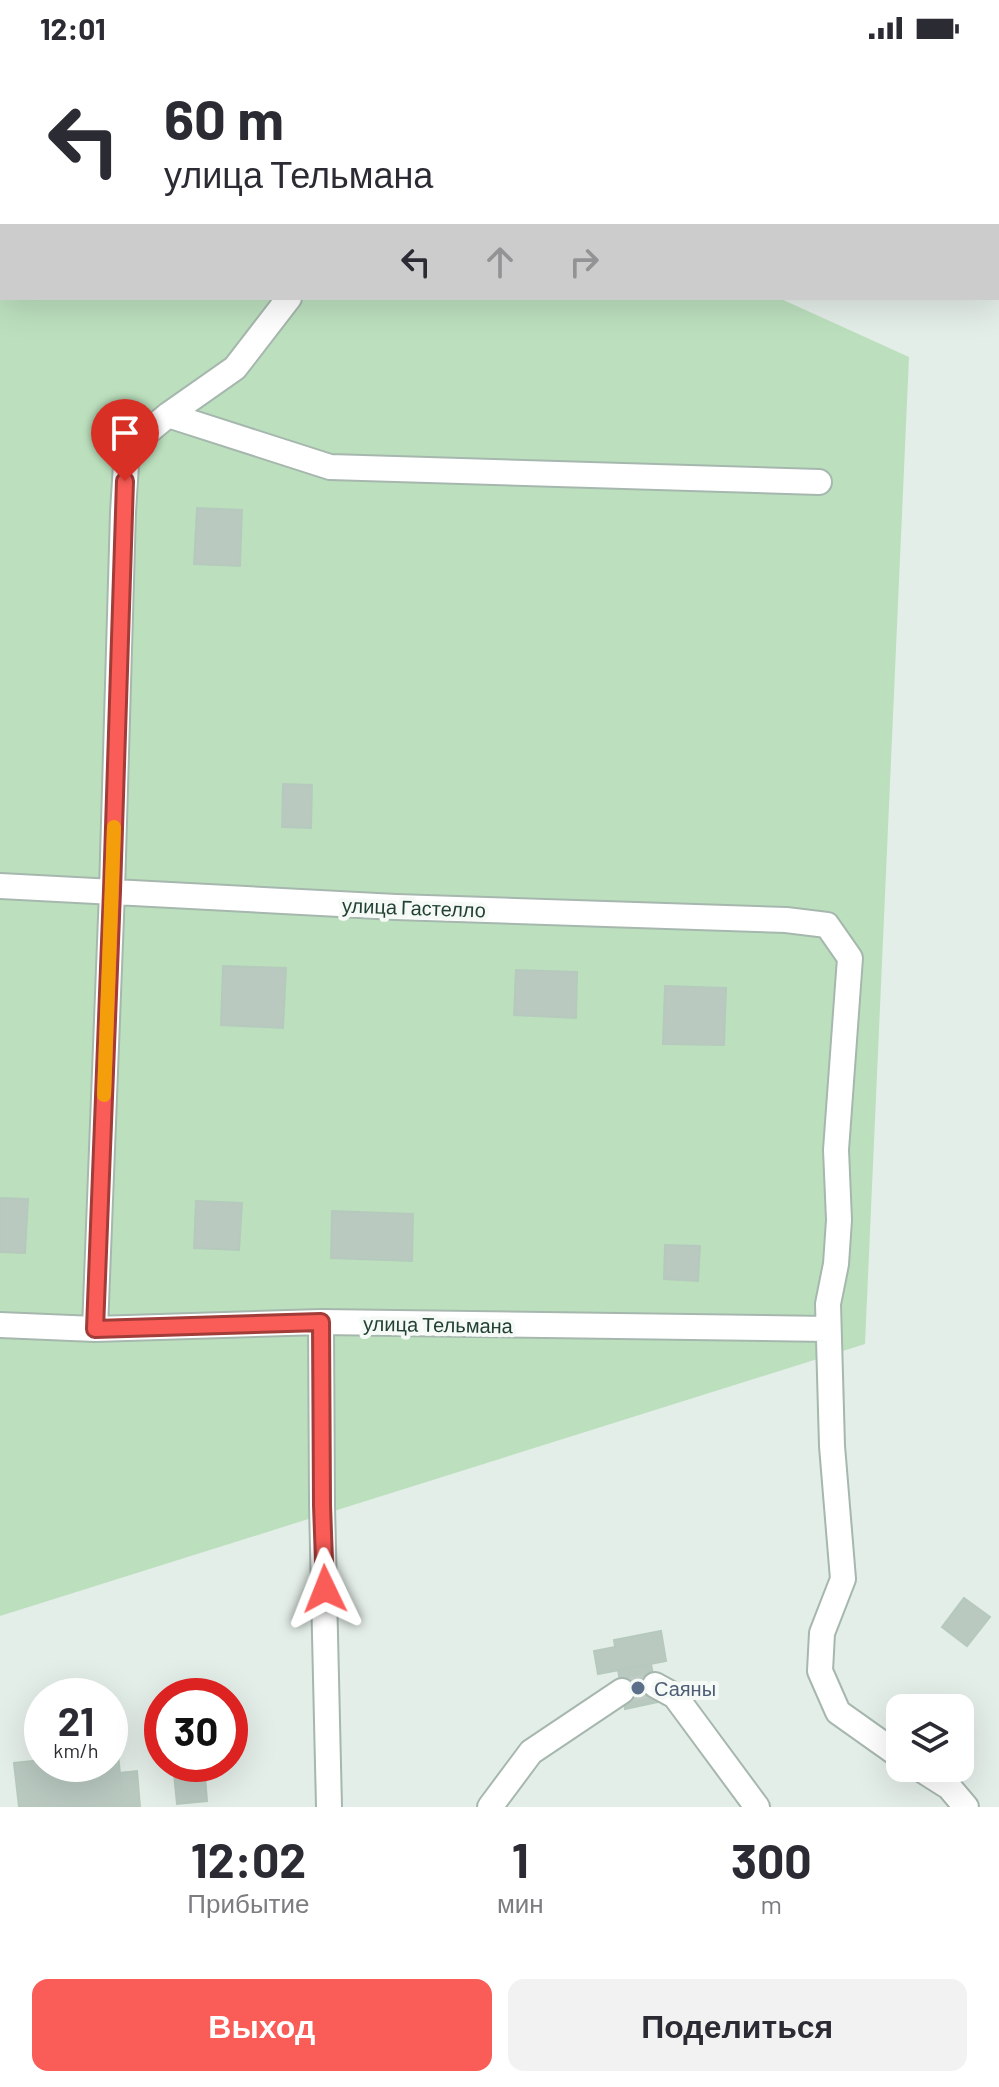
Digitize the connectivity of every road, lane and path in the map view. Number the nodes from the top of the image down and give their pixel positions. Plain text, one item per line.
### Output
1 (287, 300) edge
2 (168, 415) junction
3 (819, 482) dead end
4 (0, 886) edge
5 (112, 891) junction
6 (321, 1322) junction
7 (0, 1325) edge
8 (95, 1329) junction
9 (828, 1329) junction
10 (655, 1685) dead end
11 (622, 1691) tunnel mouth
12 (886, 1746) edge
13 (941, 1782) edge
14 (329, 1807) edge
15 (490, 1807) edge
16 (757, 1807) edge
17 (966, 1807) edge

1 - 2 street
2 - 3 street
2 - 5 street
4 - 5 street, улица Гастелло
5 - 8 street
5 - 9 street, улица Гастелло
6 - 8 street, улица Тельмана
6 - 9 street, улица Тельмана
6 - 14 street
7 - 8 street, улица Тельмана
9 - 12 street
10 - 16 street
11 - 15 street
13 - 17 street

